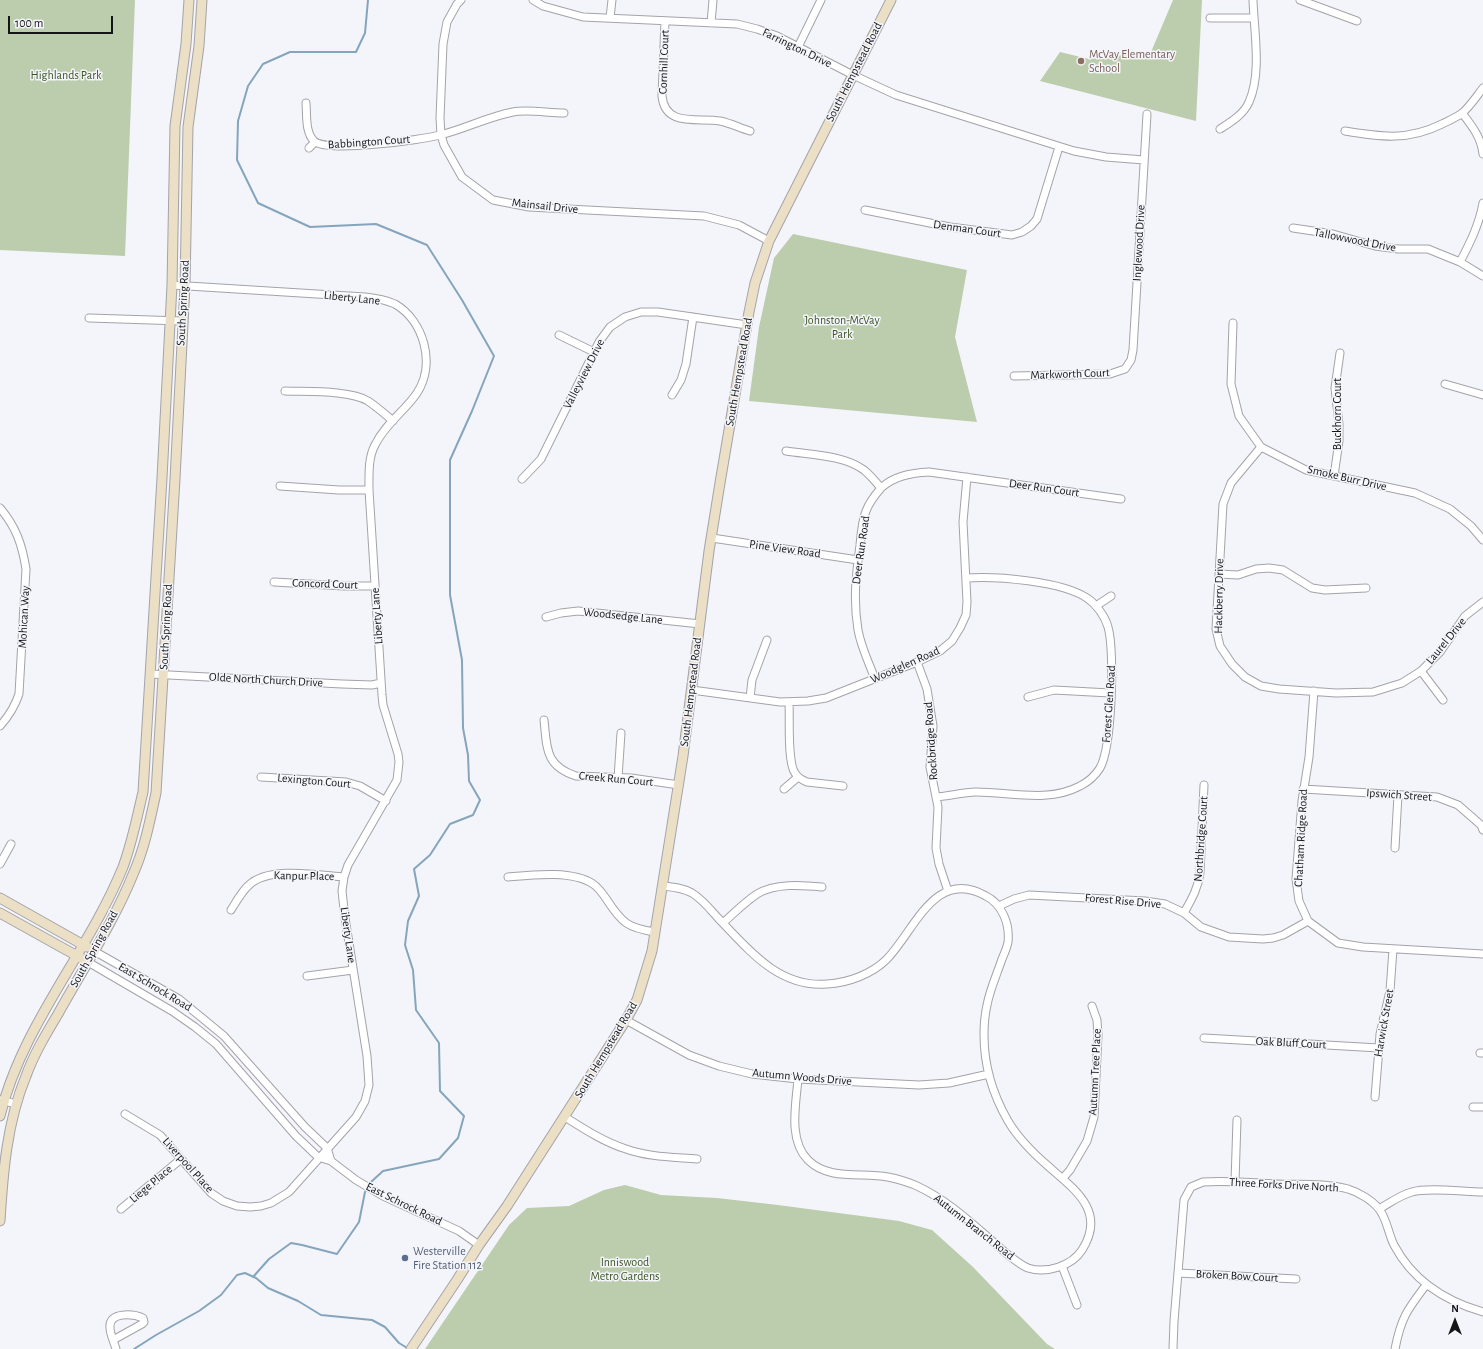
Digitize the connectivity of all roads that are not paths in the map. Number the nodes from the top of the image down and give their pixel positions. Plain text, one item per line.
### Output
1 (189, 0) edge
2 (202, 0) edge
3 (461, 0) edge
4 (533, 0) edge
5 (612, 0) edge
6 (713, 0) edge
7 (821, 0) edge
8 (891, 0) edge
9 (1253, 0) edge
10 (1300, 0) edge
11 (610, 18) junction
12 (1210, 18) dead end
13 (1253, 18) junction
14 (665, 21) junction
15 (1357, 21) dead end
16 (710, 23) junction
17 (798, 46) junction
18 (852, 75) junction
19 (1483, 88) edge
20 (306, 103) dead end
21 (564, 113) dead end
22 (1462, 113) junction
23 (1147, 114) dead end
24 (1220, 129) dead end
25 (1345, 131) dead end
26 (750, 132) dead end
27 (441, 135) junction
28 (315, 142) junction
29 (1059, 147) junction
30 (309, 148) dead end
31 (1483, 154) edge
32 (1144, 160) junction
33 (1483, 203) edge
34 (865, 210) dead end
35 (1293, 228) dead end
36 (769, 241) junction
37 (1460, 262) junction
38 (1483, 276) edge
39 (172, 285) junction
40 (185, 286) junction
41 (693, 317) junction
42 (89, 318) dead end
43 (169, 321) junction
44 (182, 321) junction
45 (1233, 323) dead end
46 (747, 325) junction
47 (559, 335) dead end
48 (594, 352) junction
49 (1340, 353) dead end
50 (1125, 369) joint
51 (1014, 376) dead end
52 (1445, 384) dead end
53 (285, 391) dead end
54 (672, 395) dead end
55 (1483, 395) edge
56 (393, 421) junction
57 (165, 423) junction
58 (178, 424) junction
59 (1261, 447) junction
60 (786, 451) dead end
61 (1334, 476) junction
62 (967, 477) junction
63 (522, 479) dead end
64 (280, 486) dead end
65 (881, 488) junction
66 (369, 490) junction
67 (1121, 499) dead end
68 (0, 508) edge
69 (712, 538) junction
70 (1483, 540) edge
71 (858, 560) junction
72 (1218, 574) junction
73 (966, 578) junction
74 (274, 582) dead end
75 (375, 586) junction
76 (1366, 588) dead end
77 (1111, 596) dead end
78 (1483, 602) edge
79 (1096, 606) junction
80 (546, 617) dead end
81 (700, 624) junction
82 (767, 640) dead end
83 (917, 662) junction
84 (1421, 671) junction
85 (150, 674) junction
86 (163, 674) junction
87 (875, 679) junction
88 (381, 683) junction
89 (692, 690) junction
90 (1314, 692) junction
91 (1110, 693) junction
92 (1028, 697) dead end
93 (750, 698) junction
94 (1442, 700) dead end
95 (789, 702) junction
96 (544, 720) dead end
97 (0, 726) edge
98 (621, 733) dead end
99 (262, 777) dead end
100 (798, 777) junction
101 (618, 778) junction
102 (679, 785) junction
103 (1204, 785) dead end
104 (843, 786) dead end
105 (1303, 789) junction
106 (784, 790) dead end
107 (1398, 795) junction
108 (937, 797) junction
109 (386, 801) junction
110 (1482, 826) edge
111 (11, 844) dead end
112 (1395, 848) dead end
113 (0, 864) edge
114 (344, 877) junction
115 (508, 878) dead end
116 (663, 886) junction
117 (822, 887) dead end
118 (948, 890) junction
119 (0, 898) edge
120 (999, 906) junction
121 (231, 910) dead end
122 (0, 913) edge
123 (1184, 913) junction
124 (1308, 921) junction
125 (723, 923) junction
126 (655, 932) junction
127 (83, 945) junction
128 (1393, 949) junction
129 (94, 951) junction
130 (1483, 954) edge
131 (77, 956) junction
132 (88, 962) junction
133 (353, 970) junction
134 (308, 976) dead end
135 (1092, 1006) dead end
136 (626, 1020) junction
137 (1204, 1038) dead end
138 (1378, 1048) junction
139 (989, 1074) junction
140 (798, 1079) junction
141 (1376, 1097) dead end
142 (2, 1100) edge
143 (16, 1104) junction
144 (1473, 1106) dead end
145 (1483, 1107) edge
146 (125, 1114) dead end
147 (0, 1116) edge
148 (565, 1117) junction
149 (1237, 1120) dead end
150 (327, 1148) junction
151 (318, 1157) junction
152 (181, 1159) junction
153 (697, 1159) dead end
154 (331, 1161) junction
155 (1062, 1178) junction
156 (1234, 1182) junction
157 (1, 1189) edge
158 (1483, 1192) edge
159 (121, 1209) dead end
160 (1379, 1209) junction
161 (0, 1221) edge
162 (479, 1245) junction
163 (1062, 1266) junction
164 (1178, 1273) junction
165 (1296, 1279) dead end
166 (1426, 1285) junction
167 (1077, 1305) dead end
168 (1483, 1312) edge
169 (113, 1340) junction
170 (412, 1348) edge
171 (116, 1349) edge
172 (1173, 1349) edge
173 (1395, 1349) edge

1 - 39 main road, South Spring Road
2 - 40 main road, South Spring Road
3 - 27 street, Mainsail Drive
4 - 11 street, Farrington Drive
5 - 11 street
6 - 16 street
7 - 17 street
8 - 18 main road, South Hempstead Road
9 - 13 street
10 - 15 street
11 - 14 street, Farrington Drive
12 - 13 street
13 - 24 street
14 - 16 street, Farrington Drive
14 - 26 street, Cornhill Court
16 - 17 street, Farrington Drive
17 - 18 street, Farrington Drive
18 - 29 street, Farrington Drive
18 - 36 main road, South Hempstead Road
19 - 22 street
20 - 28 street, Babbington Court
21 - 27 street, Babbington Court
22 - 25 street
22 - 31 street
23 - 32 street, Inglewood Drive
27 - 28 street, Babbington Court
27 - 36 street, Mainsail Drive
28 - 30 street
29 - 32 street, Farrington Drive
29 - 34 street, Denman Court
32 - 50 street, Inglewood Drive
33 - 37 street
35 - 37 street, Tallowwood Drive
36 - 46 main road, South Hempstead Road
37 - 38 street, Tallowwood Drive
39 - 40 street, Liberty Lane
39 - 43 main road, South Spring Road
40 - 44 main road, South Spring Road
40 - 56 street, Liberty Lane
41 - 46 street, Valleyview Drive
41 - 48 street, Valleyview Drive
41 - 54 street
42 - 43 street
43 - 44 street
43 - 57 main road, South Spring Road
44 - 58 main road, South Spring Road
45 - 59 street, Smoke Burr Drive
46 - 69 main road, South Hempstead Road
47 - 48 street
48 - 63 street, Valleyview Drive
49 - 61 street, Buckhorn Court
50 - 51 street, Markworth Court
52 - 55 street
53 - 56 street
56 - 66 street, Liberty Lane
57 - 58 main road
57 - 85 main road, South Spring Road
58 - 86 main road, South Spring Road
59 - 61 street, Smoke Burr Drive
59 - 72 street, Hackberry Drive
60 - 65 street
61 - 70 street, Smoke Burr Drive
62 - 65 street, Deer Run Road
62 - 67 street, Deer Run Court
62 - 73 street, Woodglen Road
64 - 66 street
65 - 71 street, Deer Run Road
66 - 75 street, Liberty Lane
68 - 97 street, Mohican Way
69 - 71 street, Pine View Road
69 - 81 main road, South Hempstead Road
71 - 87 street, Deer Run Road
72 - 76 street
72 - 90 street, Hackberry Drive
73 - 79 street, Forest Glen Road
73 - 83 street, Woodglen Road
74 - 75 street, Concord Court
75 - 88 street, Liberty Lane
77 - 79 street
78 - 84 street, Laurel Drive
79 - 91 street, Forest Glen Road
80 - 81 street, Woodsedge Lane
81 - 89 main road, South Hempstead Road
82 - 93 street
83 - 87 street, Woodglen Road
83 - 108 street, Rockbridge Road
84 - 90 street, Laurel Drive
84 - 94 street
85 - 86 street, Olde North Church Drive
85 - 127 main road, South Spring Road
86 - 88 street, Olde North Church Drive
86 - 129 main road, South Spring Road
87 - 95 street, Woodglen Road
88 - 109 street, Liberty Lane
89 - 93 street, Woodglen Road
89 - 102 main road, South Hempstead Road
90 - 105 street, Chatham Ridge Road
91 - 92 street
91 - 108 street, Forest Glen Road
93 - 95 street, Woodglen Road
95 - 100 street
96 - 101 street, Creek Run Court
98 - 101 street
99 - 109 street, Lexington Court
100 - 104 street
100 - 106 street
101 - 102 street, Creek Run Court
102 - 116 main road, South Hempstead Road
103 - 123 street, Northbridge Court
105 - 107 street, Ipswich Street
105 - 124 street, Chatham Ridge Road
107 - 110 street, Ipswich Street
107 - 112 street
108 - 118 street, Rockbridge Road
109 - 114 street, Liberty Lane
111 - 113 street
114 - 121 street, Kanpur Place
114 - 133 street, Liberty Lane
115 - 126 street
116 - 125 street
116 - 126 main road, South Hempstead Road
117 - 125 street
118 - 120 street
118 - 125 street
119 - 127 main road, East Schrock Road
120 - 123 street, Forest Rise Drive
120 - 139 street
122 - 131 main road, East Schrock Road
123 - 124 street, Forest Rise Drive
124 - 128 street
126 - 136 main road, South Hempstead Road
127 - 129 main road, East Schrock Road
127 - 131 main road, South Spring Road
128 - 130 street
128 - 138 street, Harwick Street
129 - 132 main road, South Spring Road
129 - 150 street, East Schrock Road
131 - 132 main road, East Schrock Road
131 - 142 main road, South Spring Road
132 - 143 main road, South Spring Road
132 - 151 street, East Schrock Road
133 - 134 street
133 - 150 street, Liberty Lane
135 - 155 street, Autumn Tree Place
136 - 140 street, Autumn Woods Drive
136 - 148 main road, South Hempstead Road
137 - 138 street, Oak Bluff Court
138 - 141 street, Harwick Street
139 - 140 street, Autumn Woods Drive
139 - 155 street
140 - 163 street, Autumn Branch Road
142 - 143 street
142 - 147 main road, South Spring Road
143 - 157 main road, South Spring Road
144 - 145 street
146 - 152 street, Liverpool Place
148 - 153 street
148 - 162 main road, South Hempstead Road
149 - 156 street
150 - 151 street, Liverpool Place
150 - 154 street, East Schrock Road
151 - 152 street, Liverpool Place
151 - 154 street, East Schrock Road
152 - 159 street, Liege Place
154 - 162 street, East Schrock Road
155 - 163 street
156 - 160 street, Three Forks Drive North
156 - 164 street, Three Forks Drive North
157 - 161 main road, South Spring Road
158 - 160 street
160 - 166 street, Three Forks Drive North
162 - 170 main road, South Hempstead Road
163 - 167 street
164 - 165 street, Broken Bow Court
164 - 172 street
166 - 168 street, Three Forks Drive North
166 - 173 street
169 - 169 street
169 - 171 street

